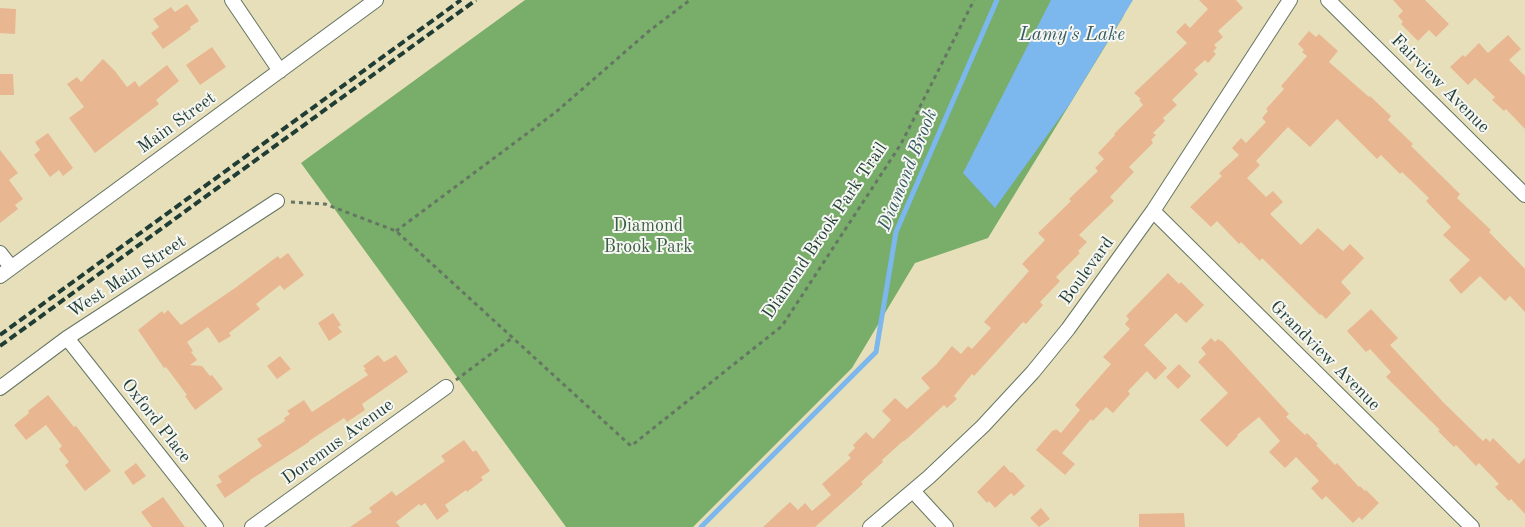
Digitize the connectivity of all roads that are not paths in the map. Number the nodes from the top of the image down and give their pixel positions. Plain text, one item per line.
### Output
1 (232, 0) edge
2 (376, 0) edge
3 (1290, 0) edge
4 (1328, 0) edge
5 (280, 70) junction
6 (1525, 195) edge
7 (277, 201) road end
8 (1153, 211) junction
9 (0, 253) edge
10 (5, 271) edge
11 (67, 338) junction
12 (0, 388) edge
13 (446, 388) road end
14 (913, 491) junction
15 (216, 527) edge
16 (252, 527) edge
17 (870, 527) edge
18 (946, 527) edge
19 (1472, 527) edge

1 - 5 street
2 - 5 street, Main Street
3 - 8 street, Boulevard
4 - 6 street, Fairview Avenue
5 - 10 street, Main Street
7 - 11 street, West Main Street
8 - 14 street, Boulevard
8 - 19 street, Grandview Avenue
9 - 10 street
11 - 12 street, West Main Street
11 - 15 street, Oxford Place
13 - 16 street, Doremus Avenue
14 - 17 street, Boulevard
14 - 18 street

